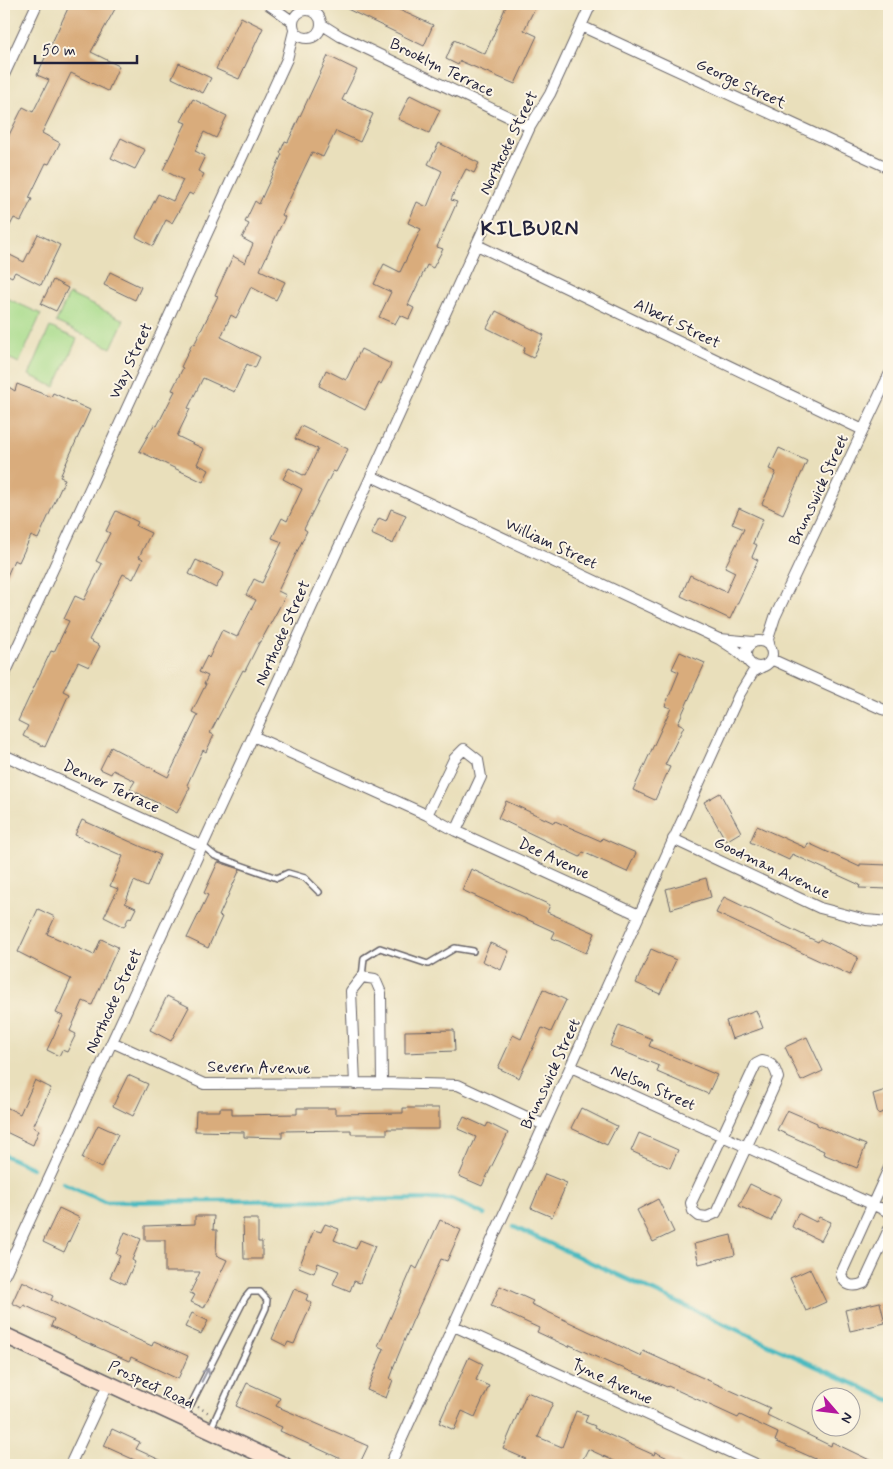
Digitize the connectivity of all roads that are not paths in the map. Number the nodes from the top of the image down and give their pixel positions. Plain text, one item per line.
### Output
1 (37, 4) edge
2 (270, 4) edge
3 (321, 4) edge
4 (591, 4) edge
5 (300, 19) edge
6 (320, 23) junction
7 (581, 26) junction
8 (4, 75) edge
9 (530, 127) junction
10 (889, 168) edge
11 (477, 246) junction
12 (889, 376) edge
13 (864, 430) junction
14 (372, 476) junction
15 (775, 617) junction
16 (719, 639) junction
17 (756, 641) junction
18 (770, 648) junction
19 (771, 658) junction
20 (747, 660) junction
21 (762, 667) junction
22 (4, 676) edge
23 (739, 695) junction
24 (889, 711) edge
25 (253, 736) junction
26 (5, 754) edge
27 (427, 815) junction
28 (456, 831) junction
29 (673, 838) junction
30 (202, 846) junction
31 (319, 892) dead end
32 (639, 915) junction
33 (889, 922) edge
34 (473, 951) dead end
35 (362, 977) junction
36 (112, 1042) junction
37 (571, 1067) junction
38 (382, 1083) junction
39 (355, 1084) junction
40 (544, 1125) junction
41 (722, 1136) junction
42 (746, 1147) junction
43 (889, 1168) edge
44 (873, 1204) junction
45 (889, 1212) edge
46 (889, 1229) edge
47 (4, 1276) edge
48 (454, 1326) junction
49 (4, 1335) edge
50 (108, 1384) junction
51 (183, 1419) junction
52 (210, 1431) junction
53 (70, 1465) edge
54 (284, 1465) edge
55 (390, 1465) edge
56 (758, 1465) edge

1 - 8 street
2 - 5 street
3 - 6 street
4 - 7 street, Northcote Street
5 - 6 street, Brooklyn Terrace
5 - 6 street
5 - 22 street, Way Street
6 - 9 street, Brooklyn Terrace
7 - 9 street, Northcote Street
7 - 10 street, George Street
9 - 11 street, Northcote Street
11 - 13 street, Albert Street
11 - 14 street, Northcote Street
12 - 13 street, Brunswick Street
13 - 15 street, Brunswick Street
14 - 16 street, William Street
14 - 25 street, Northcote Street
15 - 17 street, Brunswick Street
15 - 18 street, Brunswick Street
16 - 17 street, William Street
16 - 20 street, William Street
17 - 18 street
17 - 20 street
18 - 19 street
19 - 21 street
19 - 24 street
20 - 21 street
20 - 23 street, Brunswick Street
21 - 23 street, Brunswick Street
23 - 29 street, Brunswick Street
25 - 27 street, Dee Avenue
25 - 30 street, Northcote Street
26 - 30 street, Denver Terrace
27 - 28 street, Dee Avenue
27 - 28 street
28 - 32 street, Dee Avenue
29 - 32 street, Brunswick Street
29 - 33 street, Goodman Avenue
30 - 31 lane
30 - 36 street, Northcote Street
32 - 37 street, Brunswick Street
34 - 35 lane
35 - 38 street
35 - 39 street
36 - 39 street, Severn Avenue
36 - 47 street, Northcote Street
37 - 40 street, Brunswick Street
37 - 41 street, Nelson Street
38 - 39 street, Severn Avenue
38 - 40 street, Severn Avenue
40 - 48 street, Brunswick Street
41 - 42 street, Nelson Street
41 - 42 street
41 - 42 street
42 - 44 street, Nelson Street
43 - 44 street
44 - 45 street, Nelson Street
44 - 46 street
48 - 55 street, Brunswick Street
48 - 56 street, Tyne Avenue
49 - 50 main road, Prospect Road
50 - 51 main road, Prospect Road
50 - 53 street
51 - 52 main road, Prospect Road
51 -> 52 lane
52 - 54 main road, Prospect Road

